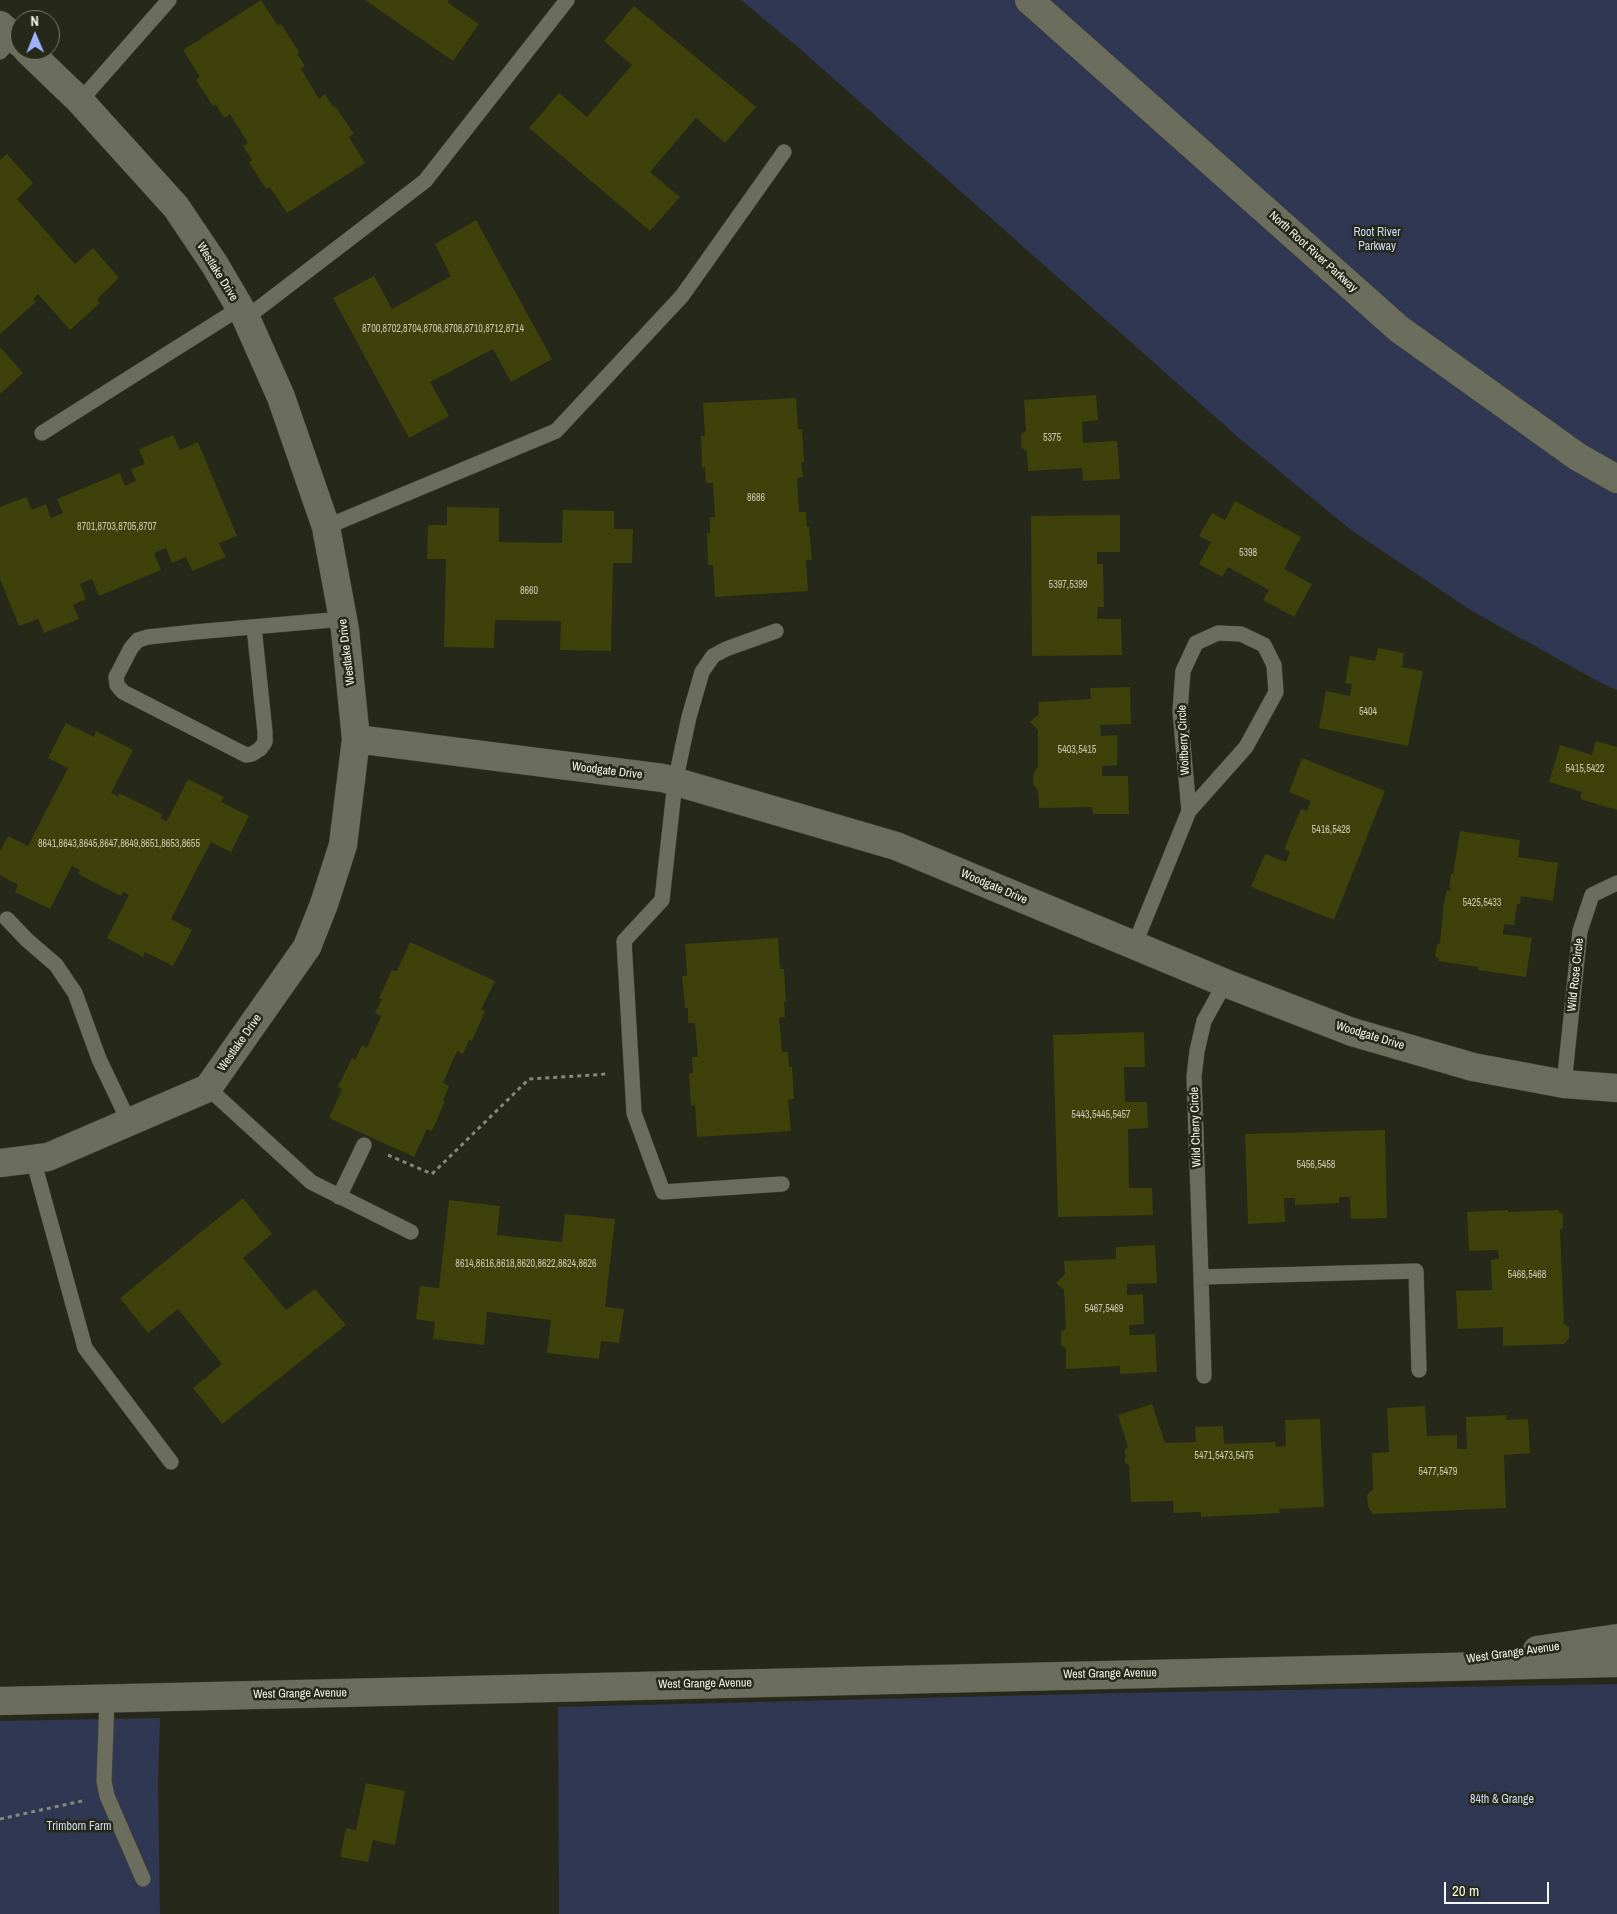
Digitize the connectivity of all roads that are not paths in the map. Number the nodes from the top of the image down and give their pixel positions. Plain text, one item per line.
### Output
1 (169, 0) edge
2 (567, 0) edge
3 (1029, 0) edge
4 (33, 60) edge
5 (80, 100) junction
6 (784, 152) dead end
7 (243, 313) junction
8 (42, 433) dead end
9 (1617, 479) edge
10 (326, 527) junction
11 (343, 619) junction
12 (254, 627) junction
13 (776, 631) dead end
14 (356, 739) junction
15 (675, 782) junction
16 (1188, 811) junction
17 (1617, 883) edge
18 (6, 919) dead end
19 (1134, 946) junction
20 (1225, 983) junction
21 (1564, 1084) junction
22 (208, 1088) junction
23 (1617, 1088) edge
24 (129, 1122) junction
25 (364, 1145) road end
26 (33, 1159) junction
27 (0, 1163) edge
28 (782, 1184) dead end
29 (339, 1197) junction
30 (411, 1232) dead end
31 (1202, 1277) junction
32 (1419, 1370) dead end
33 (1204, 1376) dead end
34 (171, 1462) dead end
35 (1617, 1638) edge
36 (1617, 1663) edge
37 (1410, 1667) junction
38 (107, 1699) junction
39 (0, 1701) edge
40 (143, 1879) dead end

1 - 5 lane
2 - 7 lane
3 - 9 street, North Root River Parkway
4 - 5 street, Westlake Drive
5 - 7 street, Westlake Drive
6 - 10 lane
7 - 8 lane
7 - 10 street, Westlake Drive
10 - 11 street, Westlake Drive
11 - 12 lane
11 - 14 street, Westlake Drive
12 - 12 lane
13 - 15 lane
14 - 15 street, Woodgate Drive
14 - 22 street, Westlake Drive
15 - 19 street, Woodgate Drive
15 - 28 lane
16 - 16 lane, Wolfberry Circle
16 - 19 lane, Wolfberry Circle
17 - 21 lane, Wild Rose Circle
18 - 24 lane
19 - 20 street, Woodgate Drive
20 - 21 street, Woodgate Drive
20 - 31 lane, Wild Cherry Circle
21 - 23 street, Woodgate Drive
22 - 24 street
22 - 29 lane
24 - 26 street
25 - 29 lane
26 - 27 street
26 - 34 lane
29 - 30 lane
31 - 32 lane
31 - 33 lane, Wild Cherry Circle
35 - 37 street, West Grange Avenue
36 - 37 street, West Grange Avenue
37 - 38 street, West Grange Avenue
38 - 39 street, West Grange Avenue
38 - 40 lane

